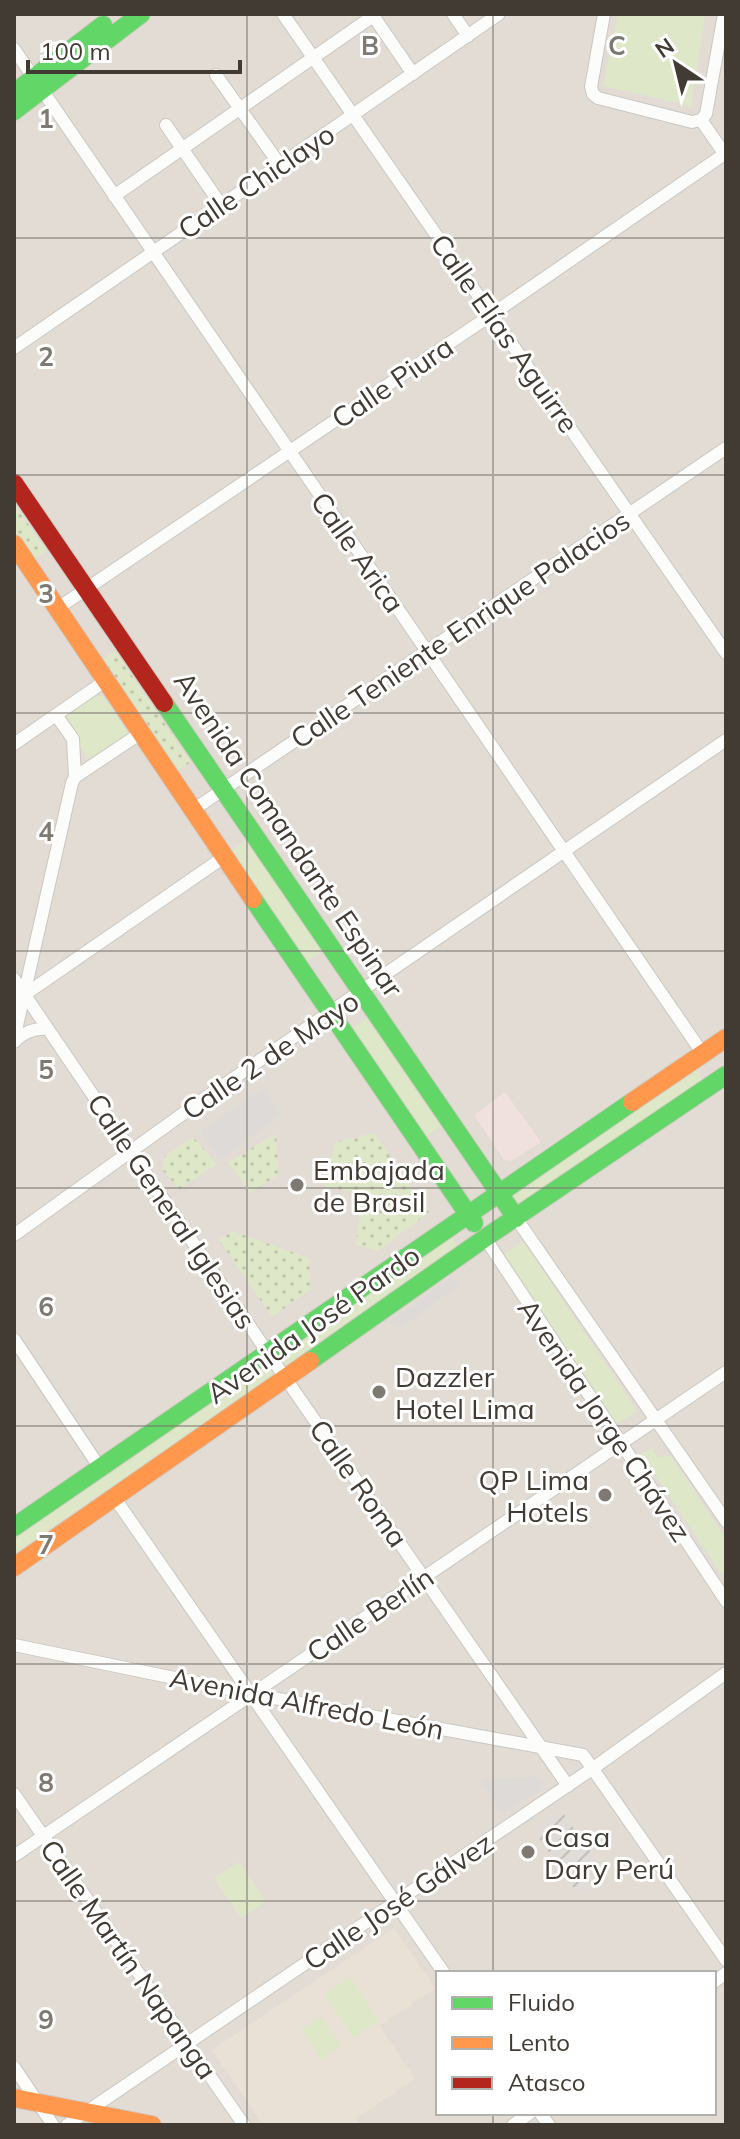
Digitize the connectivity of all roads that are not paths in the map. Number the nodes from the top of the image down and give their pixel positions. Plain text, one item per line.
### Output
1 (118, 14) edge
2 (141, 14) edge
3 (283, 14) edge
4 (453, 14) edge
5 (499, 14) edge
6 (604, 14) edge
7 (724, 14) edge
8 (374, 15) edge
9 (468, 36) junction
10 (14, 49) edge
11 (313, 58) junction
12 (413, 74) junction
13 (216, 75) dead end
14 (37, 84) junction
15 (14, 93) edge
16 (240, 109) junction
17 (14, 111) edge
18 (353, 115) junction
19 (701, 120) junction
20 (166, 125) dead end
21 (182, 149) junction
22 (726, 154) edge
23 (280, 165) junction
24 (114, 196) junction
25 (221, 205) junction
26 (152, 251) junction
27 (491, 315) junction
28 (14, 348) edge
29 (726, 448) edge
30 (289, 451) junction
31 (14, 483) edge
32 (630, 514) junction
33 (14, 544) edge
34 (87, 589) junction
35 (58, 608) junction
36 (426, 651) junction
37 (726, 653) edge
38 (105, 681) junction
39 (56, 715) junction
40 (141, 733) junction
41 (726, 740) edge
42 (14, 744) edge
43 (75, 777) junction
44 (224, 789) junction
45 (193, 810) junction
46 (564, 852) junction
47 (224, 857) junction
48 (31, 962) junction
49 (14, 979) edge
50 (47, 979) junction
51 (363, 991) junction
52 (20, 999) edge
53 (332, 1013) junction
54 (48, 1029) junction
55 (726, 1038) edge
56 (14, 1041) edge
57 (703, 1054) junction
58 (724, 1081) edge
59 (132, 1151) junction
60 (500, 1194) junction
61 (469, 1215) junction
62 (516, 1218) junction
63 (14, 1235) edge
64 (485, 1238) junction
65 (14, 1339) edge
66 (268, 1353) junction
67 (726, 1372) edge
68 (286, 1377) junction
69 (657, 1419) junction
70 (621, 1444) junction
71 (100, 1468) junction
72 (114, 1497) junction
73 (726, 1521) edge
74 (14, 1527) edge
75 (14, 1567) edge
76 (424, 1577) junction
77 (726, 1601) edge
78 (14, 1645) edge
79 (726, 1673) edge
80 (252, 1694) junction
81 (530, 1731) junction
82 (523, 1745) junction
83 (542, 1748) junction
84 (592, 1769) junction
85 (568, 1786) junction
86 (14, 1794) edge
87 (44, 1836) junction
88 (14, 1856) edge
89 (395, 1903) junction
90 (726, 1960) edge
91 (443, 1971) edge
92 (187, 2044) junction
93 (14, 2067) edge
94 (14, 2098) edge
95 (37, 2102) junction
96 (88, 2111) junction
97 (53, 2125) edge
98 (67, 2125) edge
99 (152, 2125) edge
100 (244, 2125) edge

1 - 14 main road
2 - 14 main road
3 - 11 street, Calle Elías Aguirre
4 - 9 street
5 - 9 street, Calle Chiclayo
6 - 19 street
7 - 19 street
8 - 11 street
8 - 12 street
9 - 12 street, Calle Chiclayo
10 - 14 street, Calle Arica
11 - 16 street
11 - 18 street, Calle Elías Aguirre
12 - 18 street, Calle Chiclayo
13 - 16 street
14 - 15 main road
14 - 17 main road
14 - 24 street, Calle Arica
16 - 21 street
16 - 23 street
18 - 23 street, Calle Chiclayo
18 - 27 street, Calle Elías Aguirre
19 - 22 street
20 - 21 street
21 - 24 street
21 - 25 street
22 - 27 street, Calle Piura
23 - 25 street, Calle Chiclayo
24 - 26 street, Calle Arica
25 - 26 street, Calle Chiclayo
26 - 28 street, Calle Chiclayo
26 - 30 street, Calle Arica
27 - 30 street, Calle Piura
27 - 32 street, Calle Elías Aguirre
29 - 32 street, Calle Teniente Enrique Palacios
30 - 34 street, Calle Piura
30 - 36 street, Calle Arica
31 - 34 main road, Avenida Comandante Espinar
32 - 36 street, Calle Teniente Enrique Palacios
32 - 37 street, Calle Elías Aguirre
33 - 35 main road
34 - 35 street, Calle Piura
34 - 44 main road, Avenida Comandante Espinar
35 - 38 main road
36 - 44 street, Calle Teniente Enrique Palacios
36 - 46 street, Calle Arica
38 - 39 street
38 - 40 main road
39 - 42 street
39 - 43 street
40 - 43 street
40 - 45 main road
41 - 46 street, Calle 2 de Mayo
43 - 48 street
44 - 45 street, Calle Teniente Enrique Palacios
44 - 51 main road, Avenida Comandante Espinar
45 - 47 main road
46 - 51 street, Calle 2 de Mayo
46 - 57 street, Calle Arica
47 - 50 street
47 - 53 main road
48 - 50 street
48 - 52 street
49 - 52 street, Calle General Iglesias
50 - 52 street
51 - 53 street, Calle 2 de Mayo
51 - 60 main road, Avenida Comandante Espinar
52 - 54 street, Calle General Iglesias
52 - 56 street
53 - 59 street, Calle 2 de Mayo
53 - 61 main road
54 - 56 street
54 - 59 street, Calle General Iglesias
55 - 57 main road, Avenida José Pardo
57 - 58 main road
57 - 60 main road, Avenida José Pardo
58 - 62 main road, Avenida José Pardo
59 - 63 street, Calle 2 de Mayo
59 - 66 street, Calle General Iglesias
60 - 61 main road, Avenida José Pardo
60 - 62 main road, Avenida Comandante Espinar
61 - 64 main road
61 - 66 main road, Avenida José Pardo
62 - 64 main road, Avenida José Pardo
62 - 69 street, Avenida Jorge Chávez
64 - 68 main road, Avenida José Pardo
64 - 70 street, Avenida Jorge Chávez
65 - 71 street
66 - 68 street, Calle Roma
66 - 71 main road, Avenida José Pardo
67 - 69 street, Calle Berlín
68 - 72 main road, Avenida José Pardo
68 - 76 street, Calle Roma
69 - 70 street, Calle Berlín
69 - 73 street, Avenida Jorge Chávez
70 - 76 street, Calle Berlín
70 - 77 street, Avenida Jorge Chávez
71 - 74 main road, Avenida José Pardo
72 - 75 main road, Avenida José Pardo
72 - 80 street
76 - 80 street, Calle Berlín
76 - 81 street, Calle Roma
78 - 80 street, Avenida Alfredo León
79 - 84 street, Calle José Gálvez
80 - 82 street, Avenida Alfredo León
80 - 87 street, Calle Berlín
80 - 89 street
81 - 82 street
81 - 83 street, Calle Roma
82 - 83 street, Avenida Alfredo León
83 - 84 street, Avenida Alfredo León
83 - 85 street, Calle Roma
84 - 85 street, Calle José Gálvez
84 - 90 street
85 - 89 street, Calle José Gálvez
86 - 87 street, Calle Martín Napanga
87 - 88 street, Calle Berlín
87 - 92 street, Calle Martín Napanga
89 - 91 street
89 - 92 street, Calle José Gálvez
92 - 96 street, Calle José Gálvez
92 - 100 street, Calle Martín Napanga
93 - 95 street
94 - 95 main road
95 - 96 main road
95 - 97 street
96 - 98 street, Calle José Gálvez
96 - 99 main road

